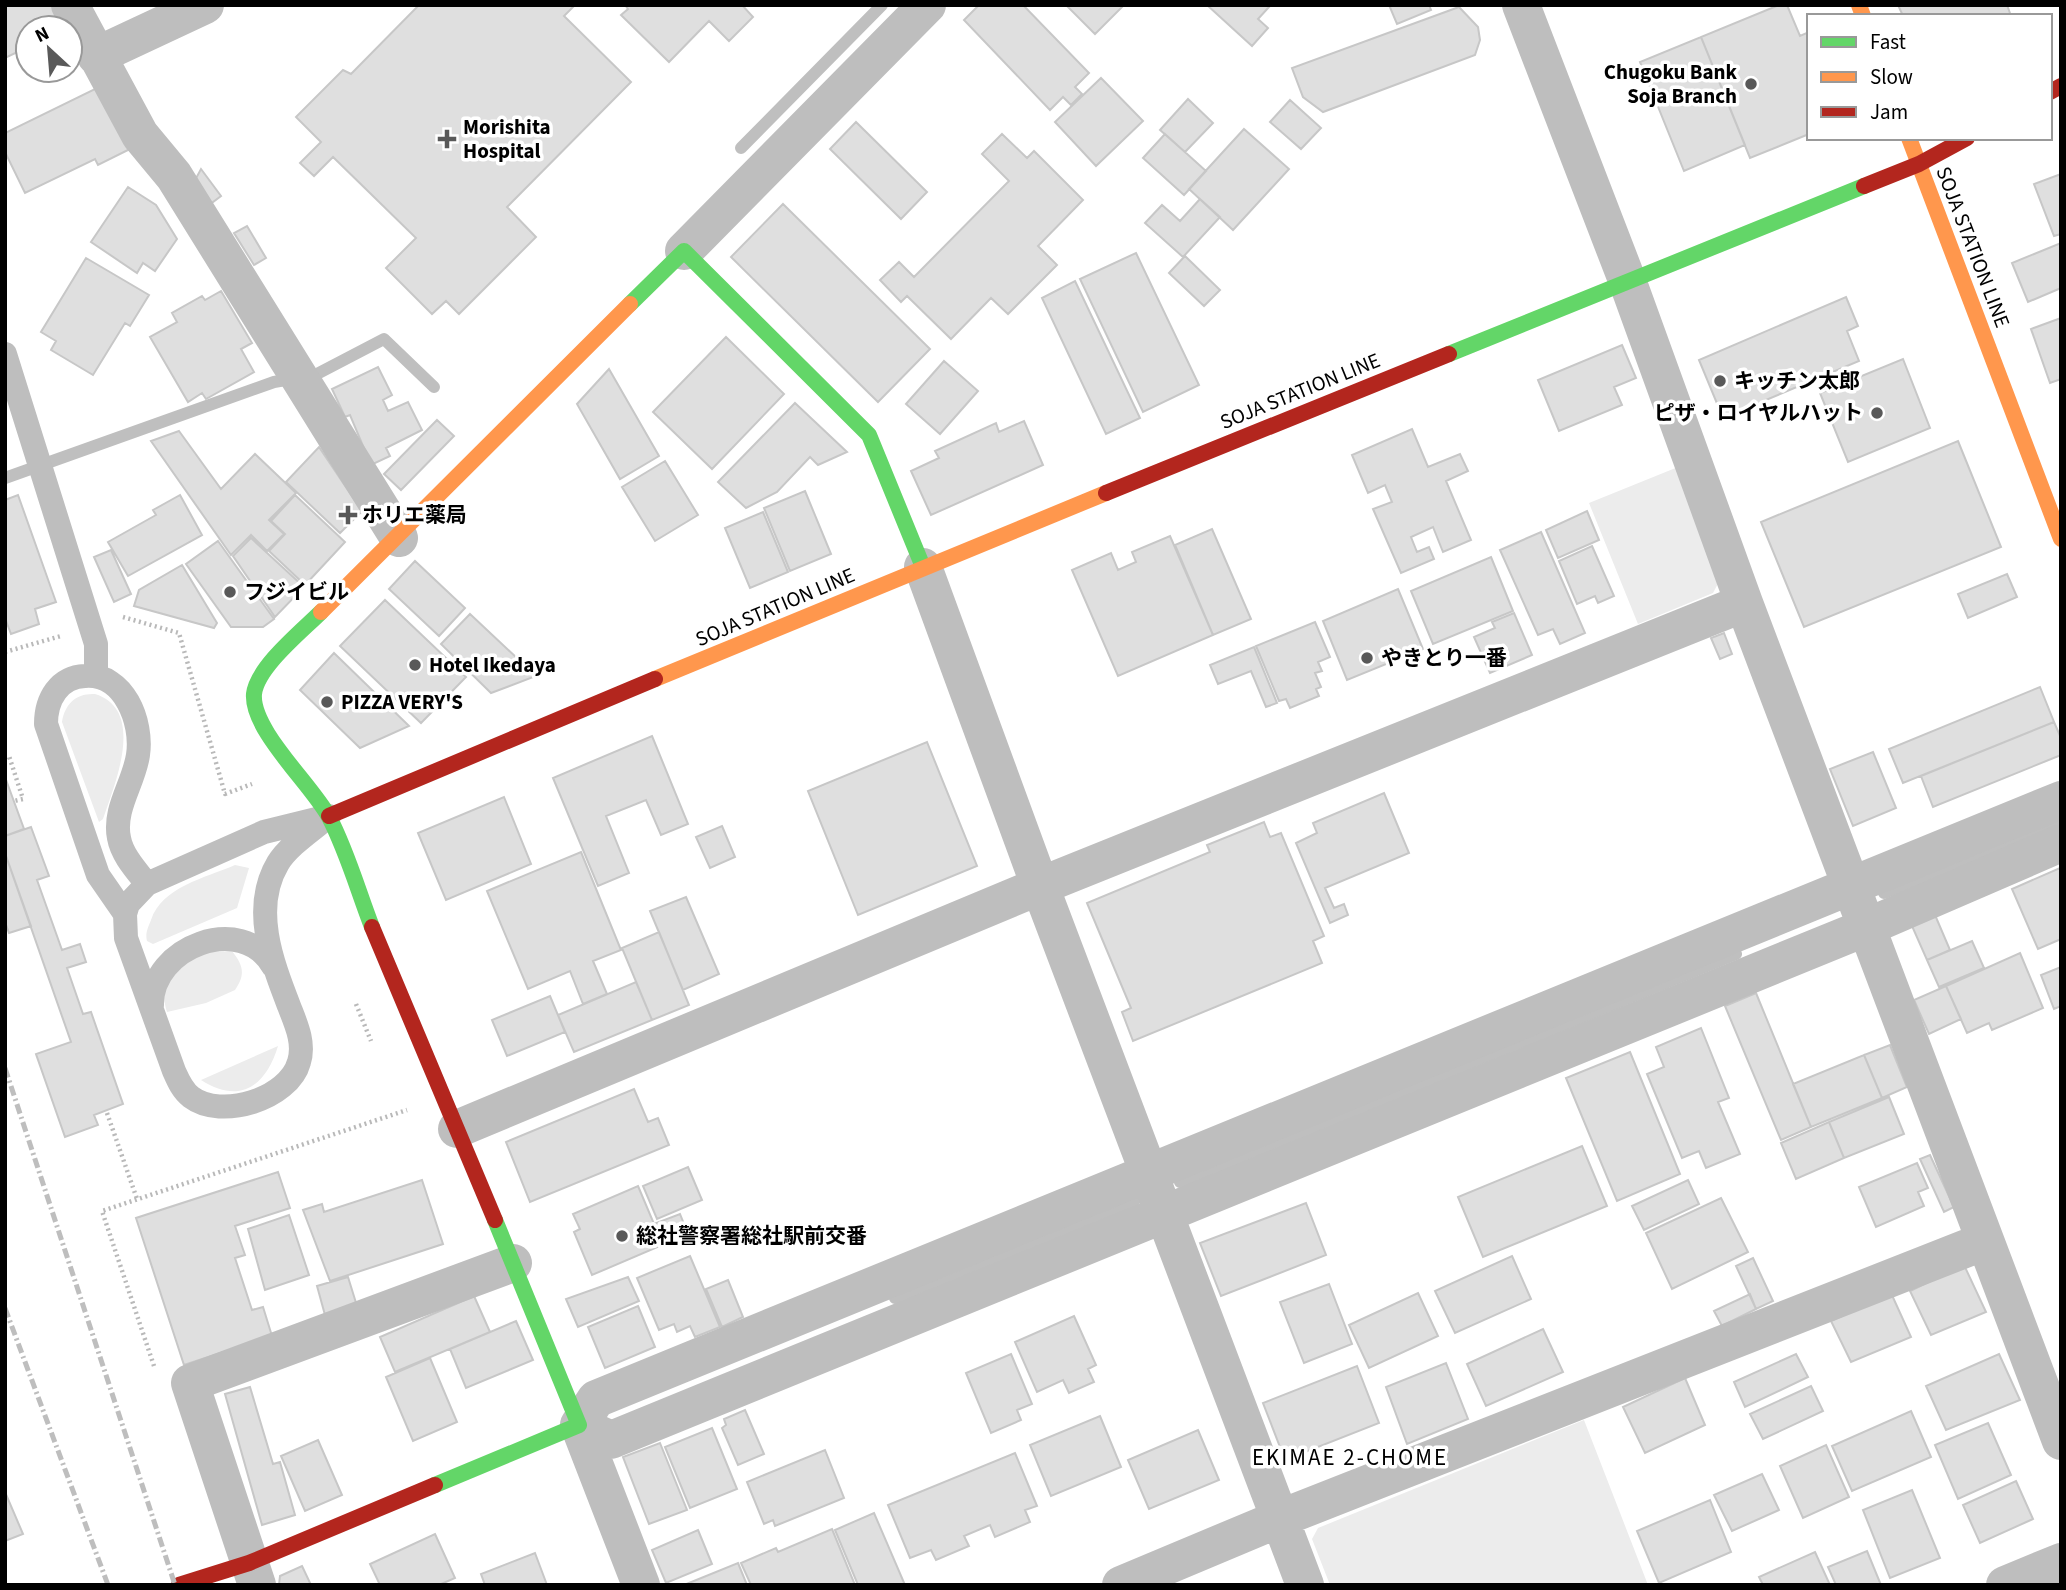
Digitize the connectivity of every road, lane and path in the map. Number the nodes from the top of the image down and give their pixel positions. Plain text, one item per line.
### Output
1 (70, 5) edge
2 (205, 5) edge
3 (927, 5) edge
4 (1521, 5) edge
5 (96, 56) junction
6 (1910, 140) edge
7 (1963, 140) edge
8 (1919, 164) junction
9 (684, 251) junction
10 (1628, 280) junction
11 (5, 354) edge
12 (399, 538) junction
13 (2061, 539) edge
14 (923, 567) junction
15 (1744, 603) junction
16 (96, 675) junction
17 (5, 757) edge
18 (2061, 800) edge
19 (14, 802) dead end
20 (329, 816) junction
21 (2061, 843) edge
22 (147, 884) junction
23 (1040, 886) junction
24 (1852, 888) junction
25 (125, 914) junction
26 (1867, 927) junction
27 (274, 968) junction
28 (351, 992) dead end
29 (152, 1006) junction
30 (377, 1052) dead end
31 (402, 1098) dead end
32 (107, 1113) dead end
33 (457, 1129) junction
34 (1149, 1173) junction
35 (136, 1199) junction
36 (1165, 1214) junction
37 (1986, 1241) junction
38 (513, 1263) junction
39 (155, 1369) dead end
40 (579, 1425) junction
41 (2061, 1441) edge
42 (1281, 1518) junction
43 (2061, 1562) edge
44 (253, 1574) edge
45 (179, 1585) edge
46 (641, 1585) edge
47 (1121, 1585) edge
48 (1306, 1585) edge
49 (2005, 1585) edge

1 - 5 street
2 - 5 street
3 - 9 street
4 - 10 street
5 - 12 street
6 - 8 street
7 - 8 street
8 - 10 street, SOJA STATION LINE
8 - 13 street, SOJA STATION LINE
9 - 12 street
9 - 14 street
10 - 14 street, SOJA STATION LINE
10 - 15 street
11 - 16 lane
12 - 20 street
14 - 20 street, SOJA STATION LINE
14 - 23 street
15 - 23 street
15 - 24 street
16 - 22 lane
16 - 25 lane
17 - 19 path
18 - 24 street
20 - 22 lane
20 - 27 lane
20 - 33 street
21 - 26 street
22 - 25 lane
23 - 33 street
23 - 34 street
24 - 26 street
24 - 34 street
25 - 29 lane
26 - 36 street
26 - 37 street
27 - 29 lane
27 - 29 lane
28 - 30 path
31 - 35 path
32 - 35 path
33 - 38 street
34 - 36 street
34 - 40 street
35 - 39 path
36 - 40 street
36 - 42 street
37 - 41 street
37 - 42 street
38 - 40 street
38 - 44 street
40 - 44 street
40 - 46 street
42 - 47 street
42 - 48 street
43 - 49 street
44 - 45 street

